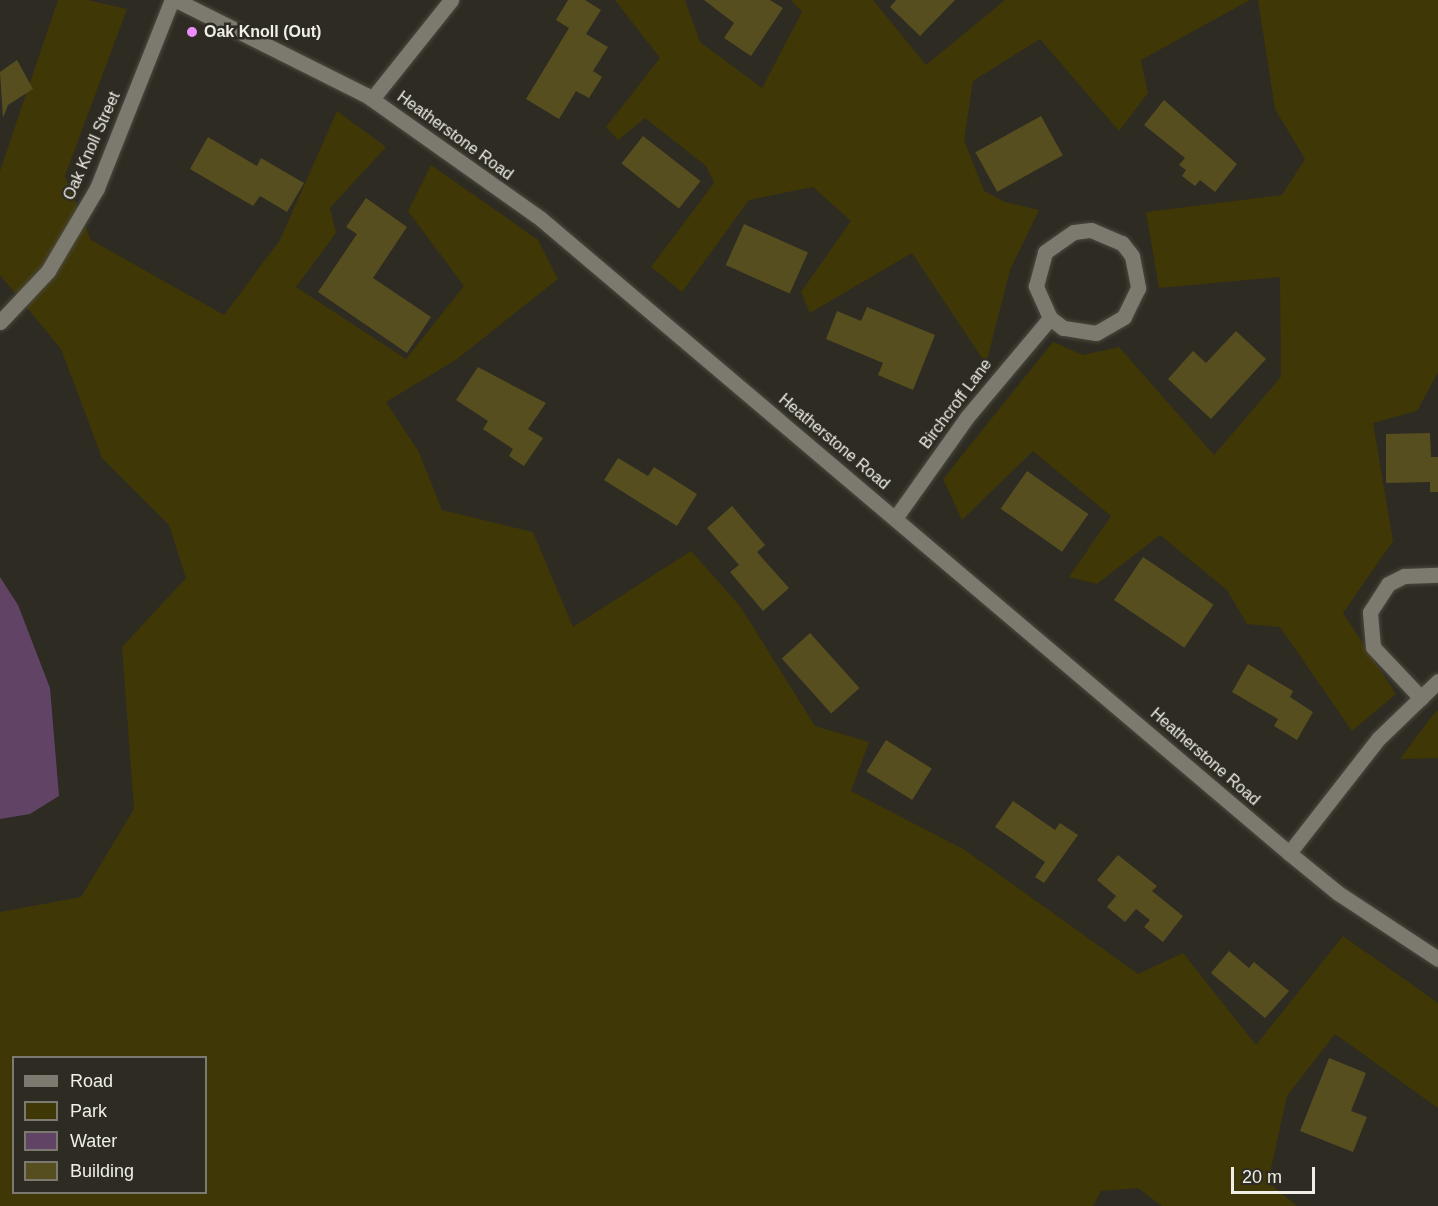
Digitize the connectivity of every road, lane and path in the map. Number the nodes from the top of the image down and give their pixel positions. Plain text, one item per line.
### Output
1 (174, 0) edge
2 (450, 0) edge
3 (372, 99) junction
4 (1050, 318) junction
5 (0, 322) edge
6 (896, 517) junction
7 (1438, 575) edge
8 (1438, 681) edge
9 (1421, 698) junction
10 (1288, 853) junction
11 (1438, 959) edge

1 - 3 street, Heatherstone Road
1 - 5 street, Oak Knoll Street
2 - 3 street
3 - 6 street, Heatherstone Road
4 - 4 street
4 - 6 street, Birchcroff Lane
6 - 10 street, Heatherstone Road
7 - 9 street
8 - 9 street
9 - 10 street
10 - 11 street, Heatherstone Road

